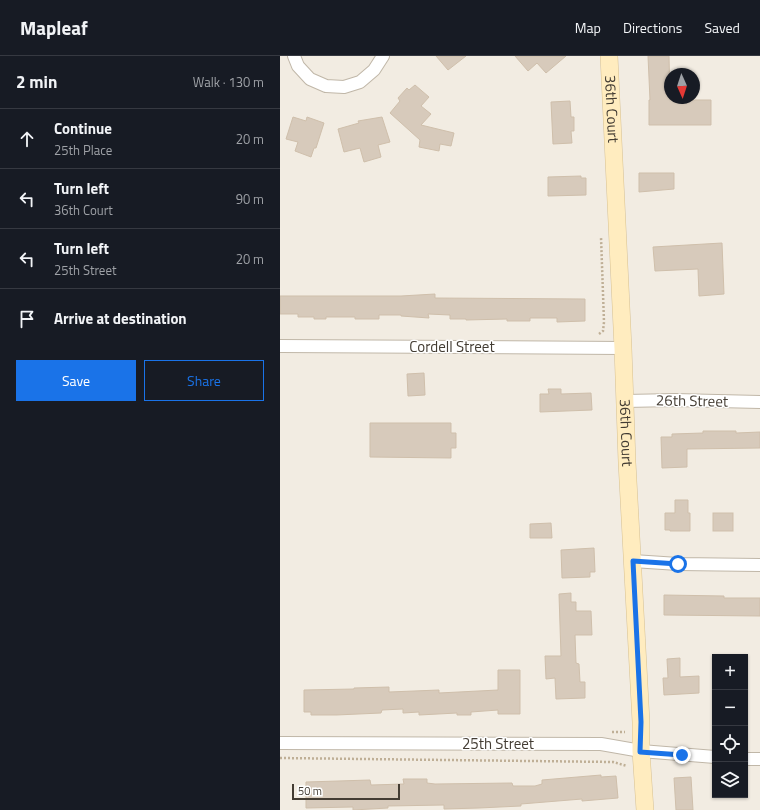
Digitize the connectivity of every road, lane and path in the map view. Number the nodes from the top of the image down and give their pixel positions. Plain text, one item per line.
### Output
1 (294, 56) edge
2 (384, 56) edge
3 (609, 56) edge
4 (600, 236) dead end
5 (597, 336) dead end
6 (280, 346) edge
7 (623, 348) junction
8 (625, 401) junction
9 (760, 402) edge
10 (633, 561) junction
11 (760, 565) edge
12 (280, 743) edge
13 (640, 752) junction
14 (712, 757) edge
15 (280, 758) edge
16 (748, 759) edge
17 (760, 759) edge
18 (627, 766) dead end
19 (645, 810) edge

1 - 2 street
3 - 7 street, 36th Court
4 - 5 path
6 - 7 street, Cordell Street
7 - 8 street, 36th Court
8 - 9 street, 26th Street
8 - 10 street, 36th Court
10 - 11 street
10 - 13 street, 36th Court
12 - 13 street, 25th Street
13 - 14 street, 25th Street
13 - 19 street, 36th Court
15 - 18 path
16 - 17 street

